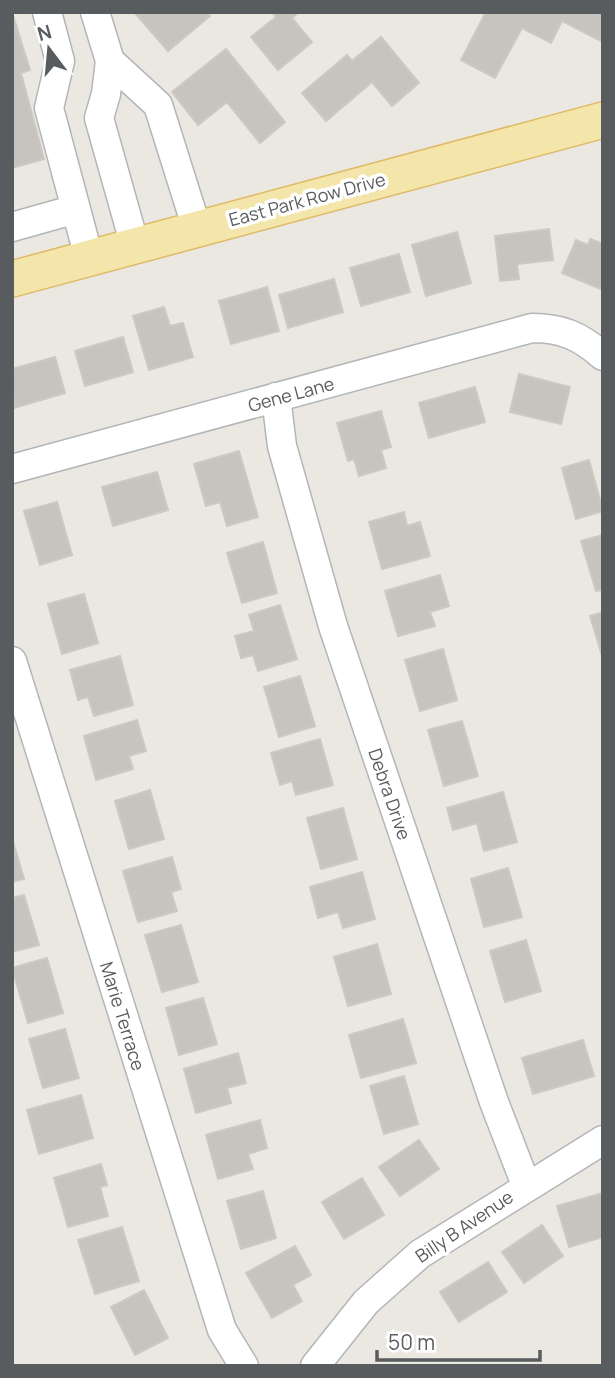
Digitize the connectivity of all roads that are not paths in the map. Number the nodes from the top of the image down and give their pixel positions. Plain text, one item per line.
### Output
1 (47, 12) edge
2 (95, 12) edge
3 (110, 61) junction
4 (603, 120) edge
5 (76, 209) junction
6 (12, 227) edge
7 (197, 229) junction
8 (135, 246) junction
9 (89, 258) junction
10 (12, 279) edge
11 (603, 356) edge
12 (276, 397) junction
13 (12, 469) edge
14 (12, 661) edge
15 (603, 1140) edge
16 (526, 1185) junction
17 (244, 1366) edge
18 (315, 1366) edge

1 - 5 street
2 - 3 street
3 - 7 street
3 - 8 street
4 - 7 main road, East Park Row Drive
5 - 6 street
5 - 9 street
7 - 8 main road, East Park Row Drive
8 - 9 main road, East Park Row Drive
9 - 10 main road, East Park Row Drive
11 - 12 street, Gene Lane
12 - 13 street, Gene Lane
12 - 16 street, Debra Drive
14 - 17 street, Marie Terrace
15 - 16 street, Billy B Avenue
16 - 18 street, Billy B Avenue

